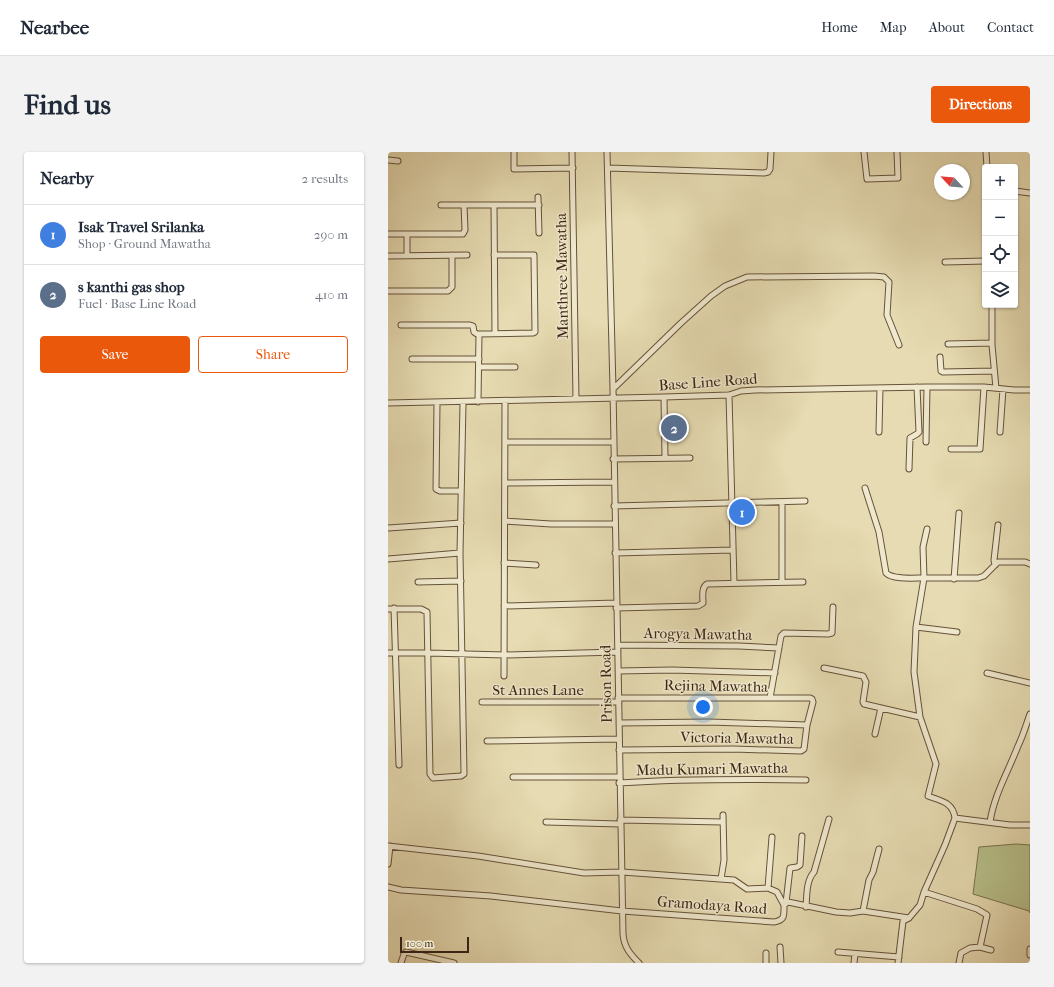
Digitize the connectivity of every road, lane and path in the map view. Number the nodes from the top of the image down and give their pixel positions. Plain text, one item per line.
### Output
1 (514, 152) edge
2 (572, 152) edge
3 (607, 152) edge
4 (771, 152) edge
5 (864, 152) edge
6 (897, 152) edge
7 (986, 152) edge
8 (388, 160) edge
9 (398, 161) dead end
10 (987, 164) edge
11 (573, 168) junction
12 (608, 168) junction
13 (1018, 192) edge
14 (1030, 194) edge
15 (538, 197) dead end
16 (441, 205) dead end
17 (464, 205) junction
18 (494, 205) junction
19 (538, 205) junction
20 (539, 233) dead end
21 (388, 234) edge
22 (407, 234) junction
23 (407, 255) junction
24 (452, 255) junction
25 (467, 255) dead end
26 (494, 255) junction
27 (388, 256) edge
28 (982, 261) edge
29 (945, 262) dead end
30 (388, 291) edge
31 (992, 308) edge
32 (401, 325) dead end
33 (495, 333) junction
34 (479, 334) junction
35 (992, 343) junction
36 (948, 344) dead end
37 (899, 345) dead end
38 (940, 357) dead end
39 (412, 359) dead end
40 (479, 359) junction
41 (479, 367) junction
42 (515, 367) dead end
43 (994, 371) junction
44 (917, 387) junction
45 (927, 387) junction
46 (984, 387) junction
47 (880, 388) junction
48 (996, 388) junction
49 (613, 389) junction
50 (1003, 389) junction
51 (1030, 390) edge
52 (729, 395) junction
53 (664, 397) junction
54 (576, 399) junction
55 (613, 399) junction
56 (463, 402) junction
57 (478, 402) junction
58 (505, 402) junction
59 (388, 403) edge
60 (437, 403) junction
61 (879, 432) dead end
62 (1000, 432) dead end
63 (505, 442) junction
64 (613, 442) junction
65 (926, 442) dead end
66 (951, 449) dead end
67 (665, 458) junction
68 (690, 458) dead end
69 (613, 459) junction
70 (909, 469) dead end
71 (614, 482) junction
72 (505, 483) junction
73 (865, 488) dead end
74 (461, 491) junction
75 (805, 501) dead end
76 (731, 502) junction
77 (782, 502) junction
78 (614, 506) junction
79 (959, 513) dead end
80 (505, 521) junction
81 (461, 523) junction
82 (615, 524) junction
83 (998, 525) dead end
84 (388, 528) edge
85 (926, 529) dead end
86 (733, 550) junction
87 (460, 553) junction
88 (615, 553) junction
89 (388, 559) edge
90 (504, 563) junction
91 (1030, 564) edge
92 (536, 565) dead end
93 (995, 565) junction
94 (924, 578) junction
95 (954, 579) junction
96 (461, 581) junction
97 (418, 582) dead end
98 (782, 582) junction
99 (803, 582) dead end
100 (734, 583) junction
101 (617, 605) junction
102 (504, 606) junction
103 (833, 607) dead end
104 (391, 608) edge
105 (916, 627) junction
106 (957, 632) dead end
107 (618, 645) junction
108 (779, 648) junction
109 (618, 652) junction
110 (388, 653) edge
111 (396, 653) junction
112 (428, 653) junction
113 (461, 654) junction
114 (505, 654) junction
115 (824, 668) dead end
116 (618, 671) junction
117 (775, 673) junction
118 (987, 673) dead end
119 (504, 676) dead end
120 (1030, 683) edge
121 (770, 698) junction
122 (812, 699) joint
123 (618, 700) junction
124 (482, 702) dead end
125 (881, 708) junction
126 (1030, 714) edge
127 (920, 717) junction
128 (619, 723) junction
129 (807, 725) junction
130 (875, 734) dead end
131 (619, 739) junction
132 (487, 741) dead end
133 (619, 750) junction
134 (399, 765) dead end
135 (513, 777) dead end
136 (619, 780) junction
137 (806, 780) dead end
138 (723, 815) dead end
139 (955, 818) junction
140 (829, 819) dead end
141 (546, 822) dead end
142 (620, 822) junction
143 (723, 822) junction
144 (990, 822) junction
145 (1030, 825) edge
146 (802, 836) dead end
147 (772, 837) dead end
148 (389, 846) edge
149 (879, 849) dead end
150 (388, 864) edge
151 (622, 872) junction
152 (721, 879) junction
153 (388, 887) edge
154 (768, 888) junction
155 (924, 892) junction
156 (785, 904) junction
157 (806, 907) junction
158 (622, 911) junction
159 (863, 911) junction
160 (909, 918) junction
161 (780, 947) dead end
162 (980, 947) junction
163 (1030, 949) edge
164 (991, 950) dead end
165 (838, 952) dead end
166 (766, 953) dead end
167 (855, 954) junction
168 (1030, 955) edge
169 (898, 960) edge
170 (401, 963) edge
171 (454, 963) edge
172 (639, 963) edge
173 (766, 963) edge
174 (781, 963) edge
175 (854, 963) edge
176 (959, 963) edge

1 - 11 street
2 - 11 street, Manthree Mawatha
3 - 12 street, Prison Road
4 - 12 street
5 - 6 street
7 - 10 street
8 - 9 street
11 - 54 street, Manthree Mawatha
12 - 49 street, Prison Road
13 - 14 street
15 - 19 street
16 - 17 street
17 - 18 street
17 - 22 street
18 - 19 street
18 - 26 street
19 - 20 street
21 - 22 street
22 - 23 street
23 - 24 street
23 - 27 street
24 - 25 street
24 - 30 street
26 - 33 street
26 - 33 street
28 - 29 street
31 - 35 street
32 - 34 street
33 - 34 street
34 - 40 street
35 - 36 street
35 - 43 street
37 - 49 street
38 - 43 street
39 - 40 street
40 - 41 street
41 - 42 street
41 - 57 street
43 - 48 street
44 - 45 street, Base Line Road
44 - 47 street, Base Line Road
44 - 70 street
45 - 46 street, Base Line Road
45 - 65 street
46 - 48 street, Base Line Road
46 - 66 street
47 - 52 street, Base Line Road
47 - 61 street
48 - 50 street, Base Line Road
49 - 55 street, Prison Road
50 - 51 street, Base Line Road
50 - 62 street
52 - 53 street, Base Line Road
52 - 76 street
53 - 55 street, Base Line Road
53 - 67 street
54 - 55 street, Base Line Road
54 - 58 street, Base Line Road
55 - 64 street, Prison Road
56 - 57 street, Base Line Road
56 - 60 street, Base Line Road
56 - 74 street
57 - 58 street, Base Line Road
58 - 63 street
59 - 60 street, Base Line Road
60 - 74 street
63 - 64 street
63 - 72 street
64 - 69 street, Prison Road
67 - 68 street
67 - 69 street
69 - 71 street, Prison Road
71 - 72 street
71 - 78 street, Prison Road
72 - 80 street
73 - 94 street
74 - 81 street
75 - 77 street
76 - 77 street
76 - 78 street
76 - 86 street
77 - 98 street
78 - 82 street, Prison Road
79 - 95 street
80 - 82 street
80 - 90 street
81 - 84 street
81 - 87 street
82 - 88 street, Prison Road
83 - 93 street
85 - 94 street
86 - 88 street
86 - 100 street
87 - 89 street
87 - 96 street
88 - 101 street, Prison Road
90 - 92 street
90 - 102 street
91 - 93 street
93 - 95 street
94 - 95 street
94 - 105 street
96 - 97 street
96 - 113 street
98 - 99 street
98 - 100 street
100 - 101 street
101 - 102 street
101 - 107 street, Prison Road
102 - 114 street
103 - 108 street
104 - 111 street
104 - 112 street
105 - 106 street
105 - 127 street
107 - 108 street, Arogya Mawatha
107 - 109 street, Prison Road
108 - 117 street
109 - 114 street
109 - 116 street, Prison Road
110 - 111 street
111 - 112 street
111 - 134 street
112 - 113 street
112 - 113 street
113 - 114 street
114 - 119 street
115 - 125 street
116 - 117 street
116 - 123 street, Prison Road
117 - 121 street
118 - 120 street
121 - 122 street, Rejina Mawatha
121 - 123 street, Rejina Mawatha
122 - 129 street, Victoria Mawatha
123 - 124 street, St Annes Lane
123 - 128 street, Prison Road
125 - 127 street
125 - 130 street
126 - 144 street
127 - 139 street
128 - 129 street
128 - 131 street, Prison Road
129 - 133 street, Victoria Mawatha
131 - 132 street
131 - 133 street, Prison Road
133 - 136 street, Prison Road
135 - 136 street, Madu Kumari Mawatha
136 - 137 street, Madu Kumari Mawatha
136 - 142 street, Prison Road
138 - 143 street
139 - 144 street
139 - 155 street
140 - 157 street
141 - 142 street
142 - 143 street
142 - 151 street, Prison Road
143 - 152 street
144 - 145 street
146 - 156 street, Gramodaya Road
147 - 154 street
148 - 150 street
148 - 151 street
149 - 159 street
151 - 152 street
151 - 158 street, Prison Road
152 - 154 street
153 - 158 street
154 - 156 street
155 - 160 street
155 - 162 street
156 - 157 street, Gramodaya Road
156 - 158 street, Gramodaya Road
157 - 159 street, Gramodaya Road
158 - 172 street, Prison Road
159 - 160 street, Gramodaya Road
160 - 169 street
161 - 174 street
162 - 164 street
162 - 176 street
163 - 168 street
165 - 167 street
166 - 173 street
167 - 169 street
167 - 175 street
170 - 171 street

